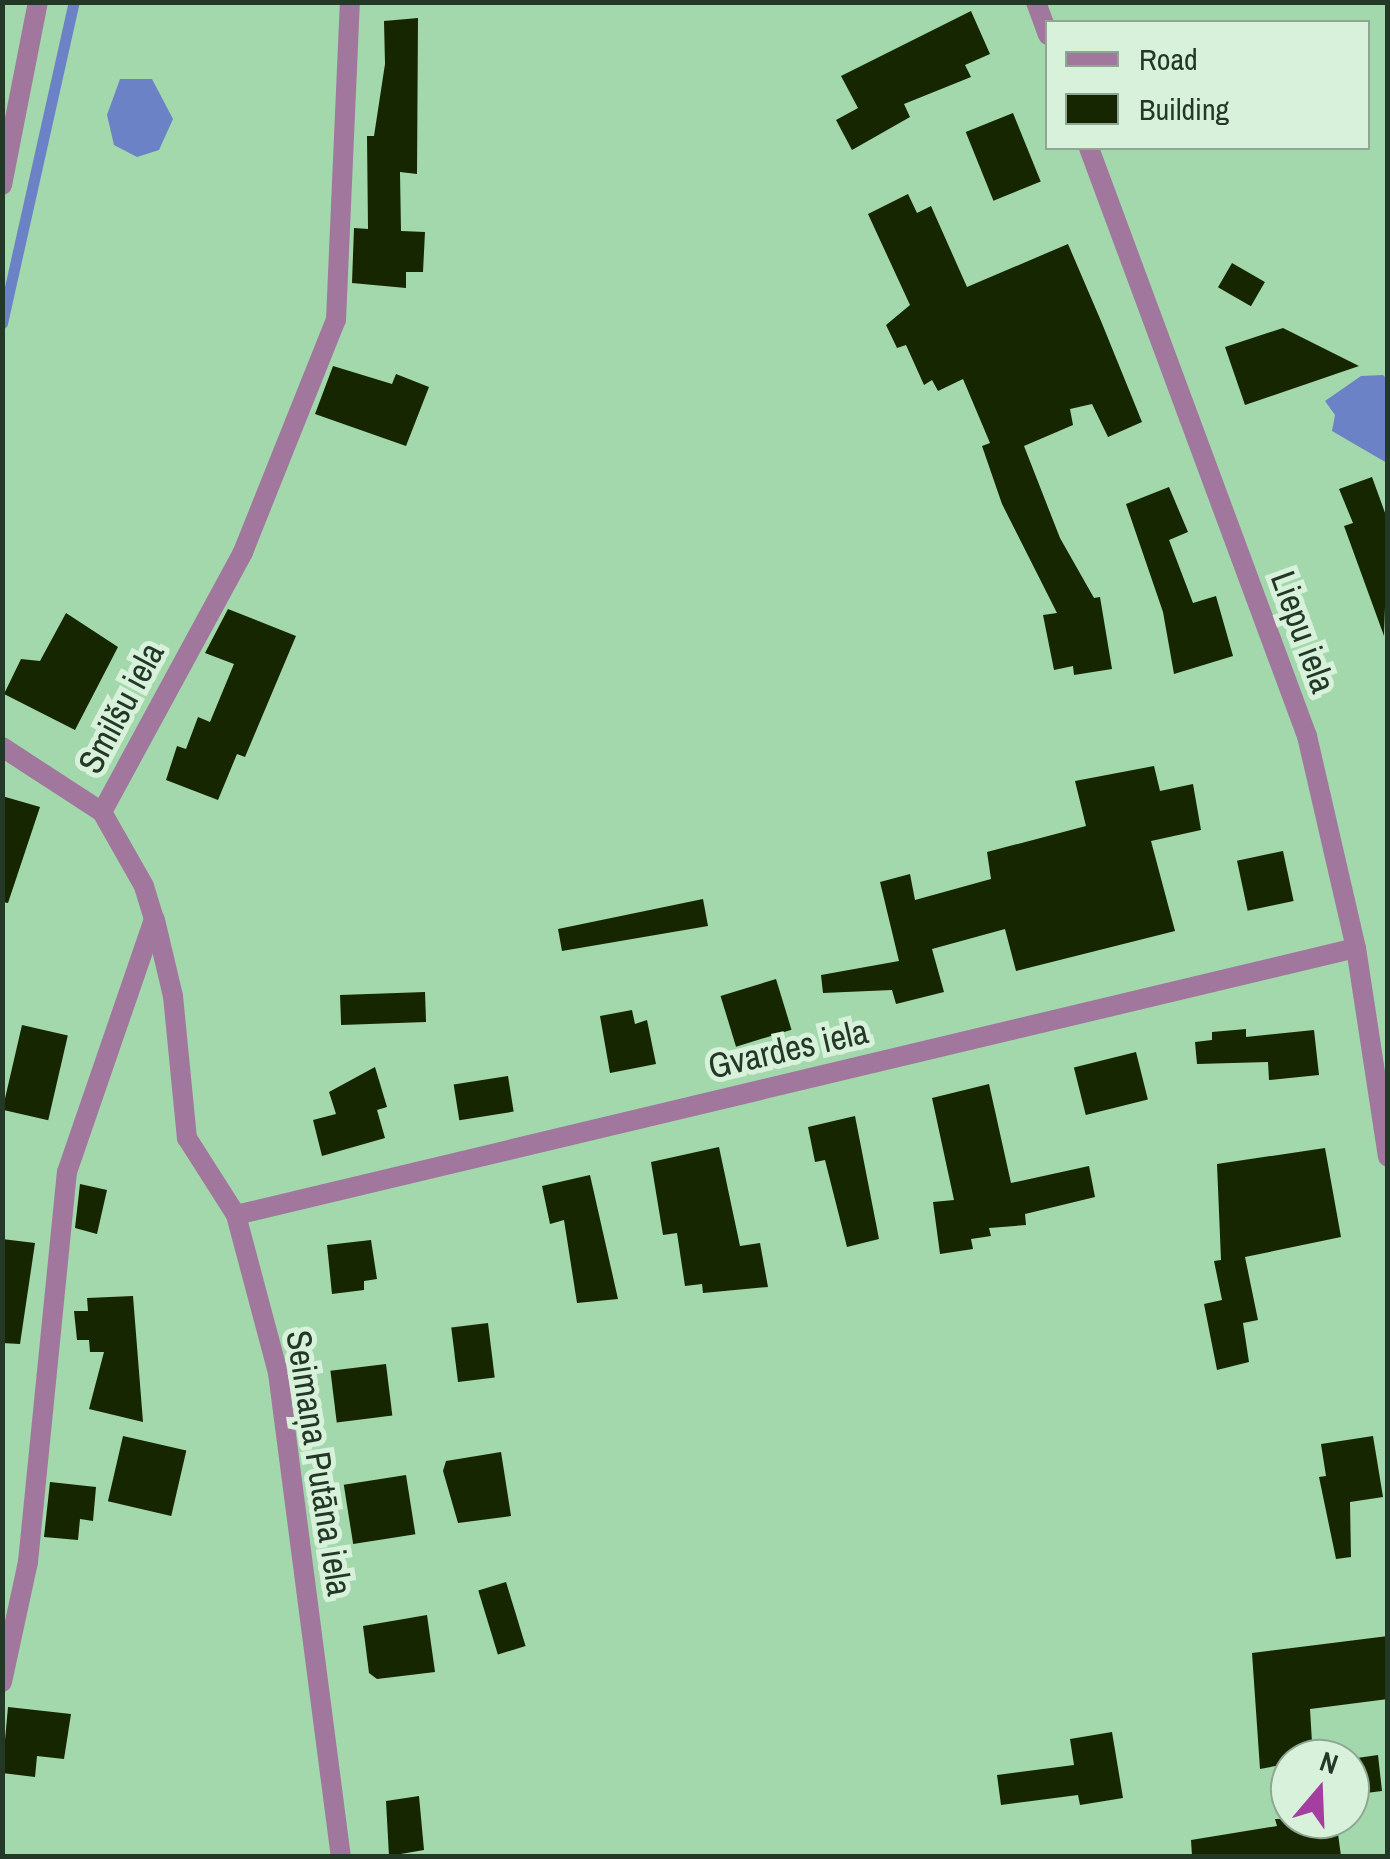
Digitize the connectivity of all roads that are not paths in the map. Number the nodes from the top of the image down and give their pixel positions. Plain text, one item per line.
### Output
1 (38, 2) edge
2 (350, 2) edge
3 (1036, 2) edge
4 (1045, 27) edge
5 (1090, 150) edge
6 (2, 185) edge
7 (2, 747) edge
8 (102, 812) junction
9 (154, 918) junction
10 (1356, 948) junction
11 (1388, 1157) edge
12 (236, 1215) junction
13 (2, 1682) edge
14 (341, 1856) edge

1 - 6 street
2 - 8 street, Smilšu iela
3 - 4 street
5 - 10 street, Liepu iela
7 - 8 street
8 - 9 street, Smilšu iela
9 - 12 street, Seimaņa Putāna iela
9 - 13 street
10 - 11 street, Liepu iela
10 - 12 street, Gvardes iela
12 - 14 street, Seimaņa Putāna iela

